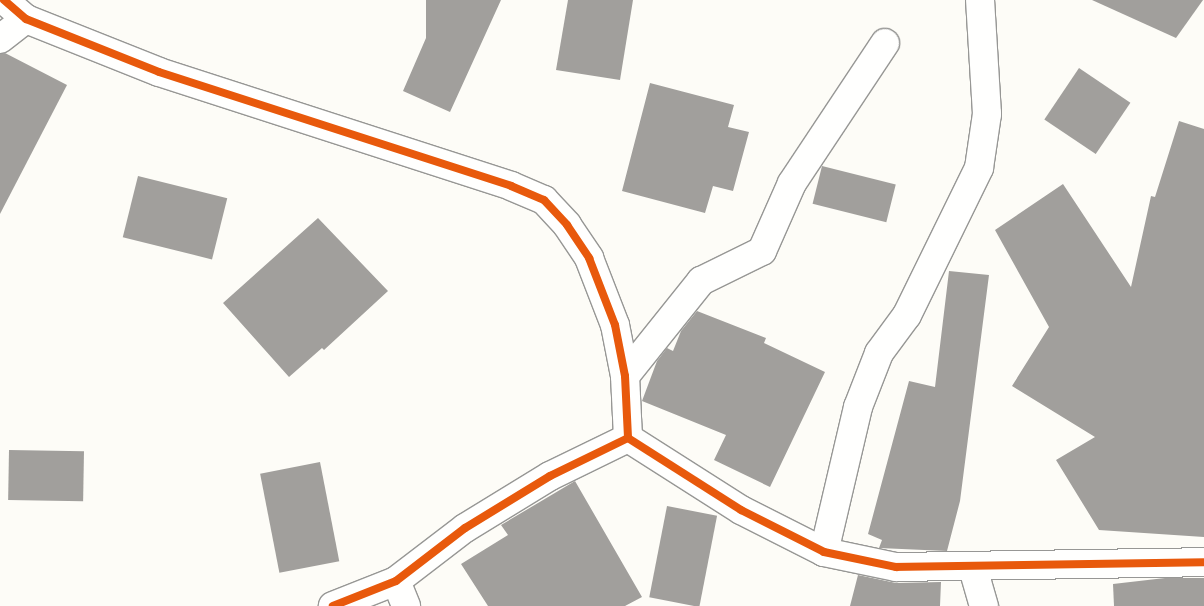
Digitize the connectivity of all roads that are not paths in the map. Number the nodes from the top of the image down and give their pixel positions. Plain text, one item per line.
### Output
1 (4, 0) edge
2 (980, 0) edge
3 (26, 19) junction
4 (0, 39) edge
5 (885, 43) dead end
6 (625, 376) junction
7 (628, 438) junction
8 (824, 552) junction
9 (1204, 562) edge
10 (973, 568) junction
11 (396, 581) junction
12 (333, 606) edge
13 (406, 606) edge
14 (984, 606) edge

1 - 3 street
2 - 8 street
3 - 4 street
3 - 6 street
5 - 6 street
6 - 7 street
7 - 8 street
7 - 11 street
8 - 10 street
9 - 10 street
10 - 14 street
11 - 12 street
11 - 13 street

